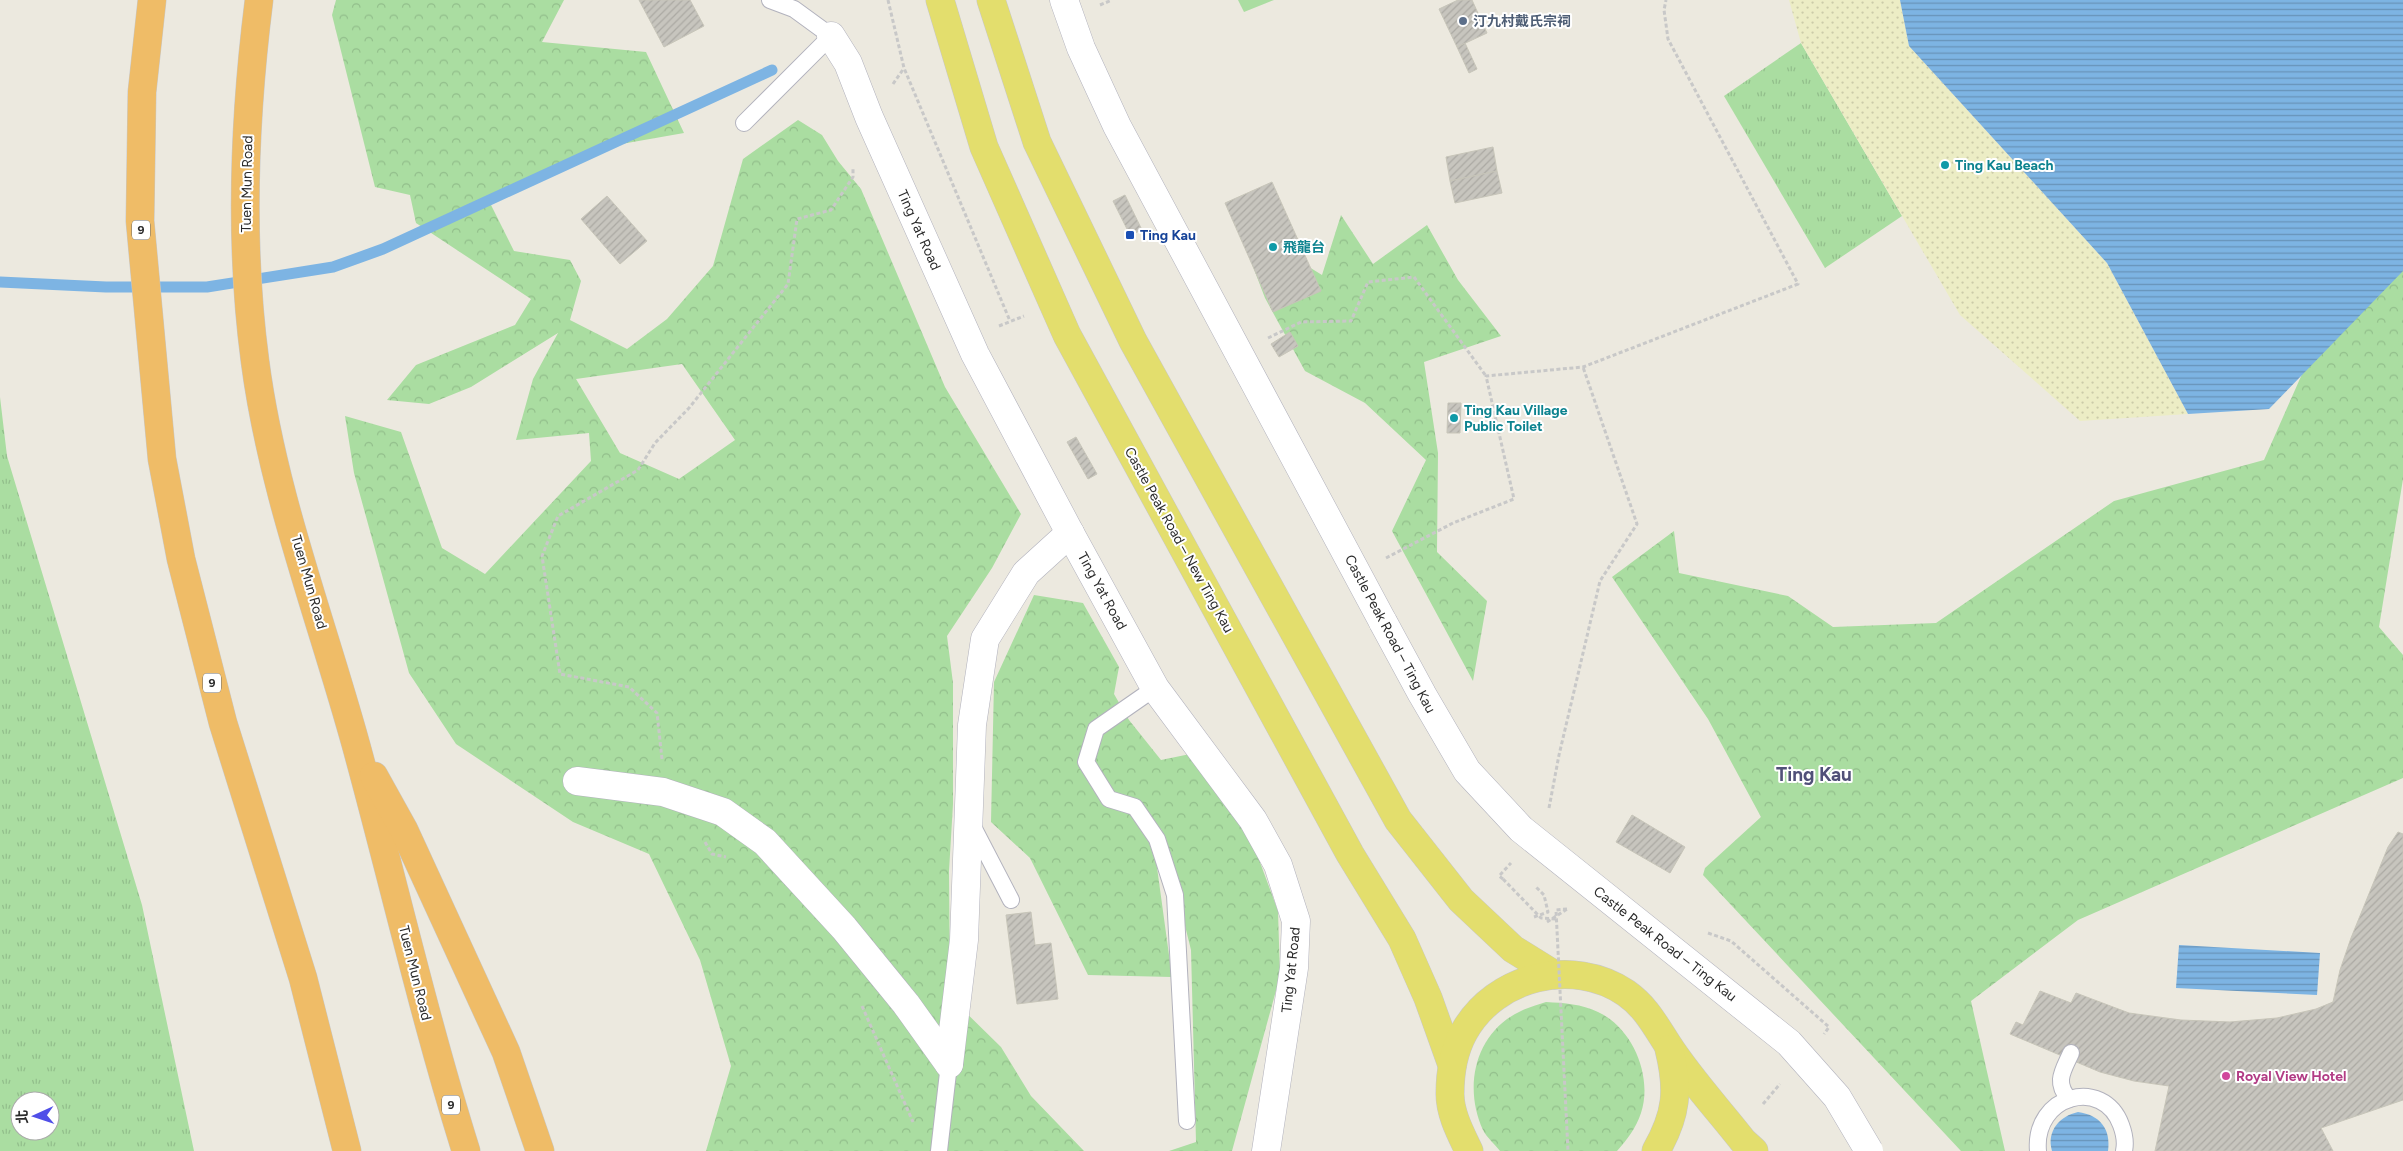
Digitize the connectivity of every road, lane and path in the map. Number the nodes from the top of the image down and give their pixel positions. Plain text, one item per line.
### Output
1 (152, 0) edge
2 (259, 0) edge
3 (770, 0) edge
4 (888, 0) edge
5 (940, 0) edge
6 (991, 0) edge
7 (1064, 0) edge
8 (1666, 0) edge
9 (831, 36) junction
10 (904, 68) junction
11 (893, 84) dead end
12 (868, 117) junction
13 (744, 122) dead end
14 (1010, 322) dead end
15 (1261, 342) dead end
16 (1582, 367) junction
17 (1486, 376) junction
18 (1070, 534) junction
19 (1379, 562) dead end
20 (1155, 688) junction
21 (357, 746) junction
22 (577, 781) dead end
23 (682, 798) junction
24 (1548, 810) dead end
25 (969, 820) junction
26 (729, 858) dead end
27 (1515, 866) dead end
28 (1544, 895) dead end
29 (1010, 900) dead end
30 (1569, 902) dead end
31 (1567, 909) junction
32 (1534, 917) dead end
33 (1557, 919) junction
34 (1547, 922) dead end
35 (1556, 974) junction
36 (861, 1003) dead end
37 (1668, 1046) junction
38 (2071, 1053) dead end
39 (950, 1064) junction
40 (1452, 1065) junction
41 (2068, 1099) junction
42 (1187, 1121) dead end
43 (917, 1130) dead end
44 (346, 1151) edge
45 (466, 1151) edge
46 (540, 1151) edge
47 (939, 1151) edge
48 (1266, 1151) edge
49 (1469, 1151) edge
50 (1568, 1151) edge
51 (1656, 1151) edge
52 (1754, 1151) edge
53 (1869, 1151) edge
54 (2038, 1151) edge
55 (2124, 1151) edge

1 - 44 highway, 9
2 - 21 highway, Tuen Mun Road / 9
3 - 9 lane
4 - 10 path
5 - 40 main road, Castle Peak Road – New Ting Kau
6 - 35 main road
7 - 53 street, Castle Peak Road – Ting Kau, bridge
8 - 16 path
9 - 12 street, Ting Yat Road
9 - 13 lane
10 - 11 path
10 - 14 path
12 - 18 street, Ting Yat Road
12 - 23 path
15 - 17 path
16 - 17 path
16 - 24 path
17 - 19 path
18 - 20 street, Ting Yat Road
18 - 25 street
20 - 42 lane
20 - 48 street, Ting Yat Road
21 - 45 highway, Tuen Mun Road / 9
21 - 46 highway
22 - 23 street
23 - 26 path
23 - 39 street
25 - 29 lane
25 - 39 street
27 - 33 path, bridge
28 - 32 path
30 - 31 path
31 - 33 path, bridge
31 - 34 path
33 - 50 path, bridge
35 - 37 main road
35 - 40 main road
36 - 43 path
37 - 51 main road
37 - 52 main road
38 - 41 lane
39 - 47 lane
40 - 49 main road
41 - 54 lane
41 - 55 lane

